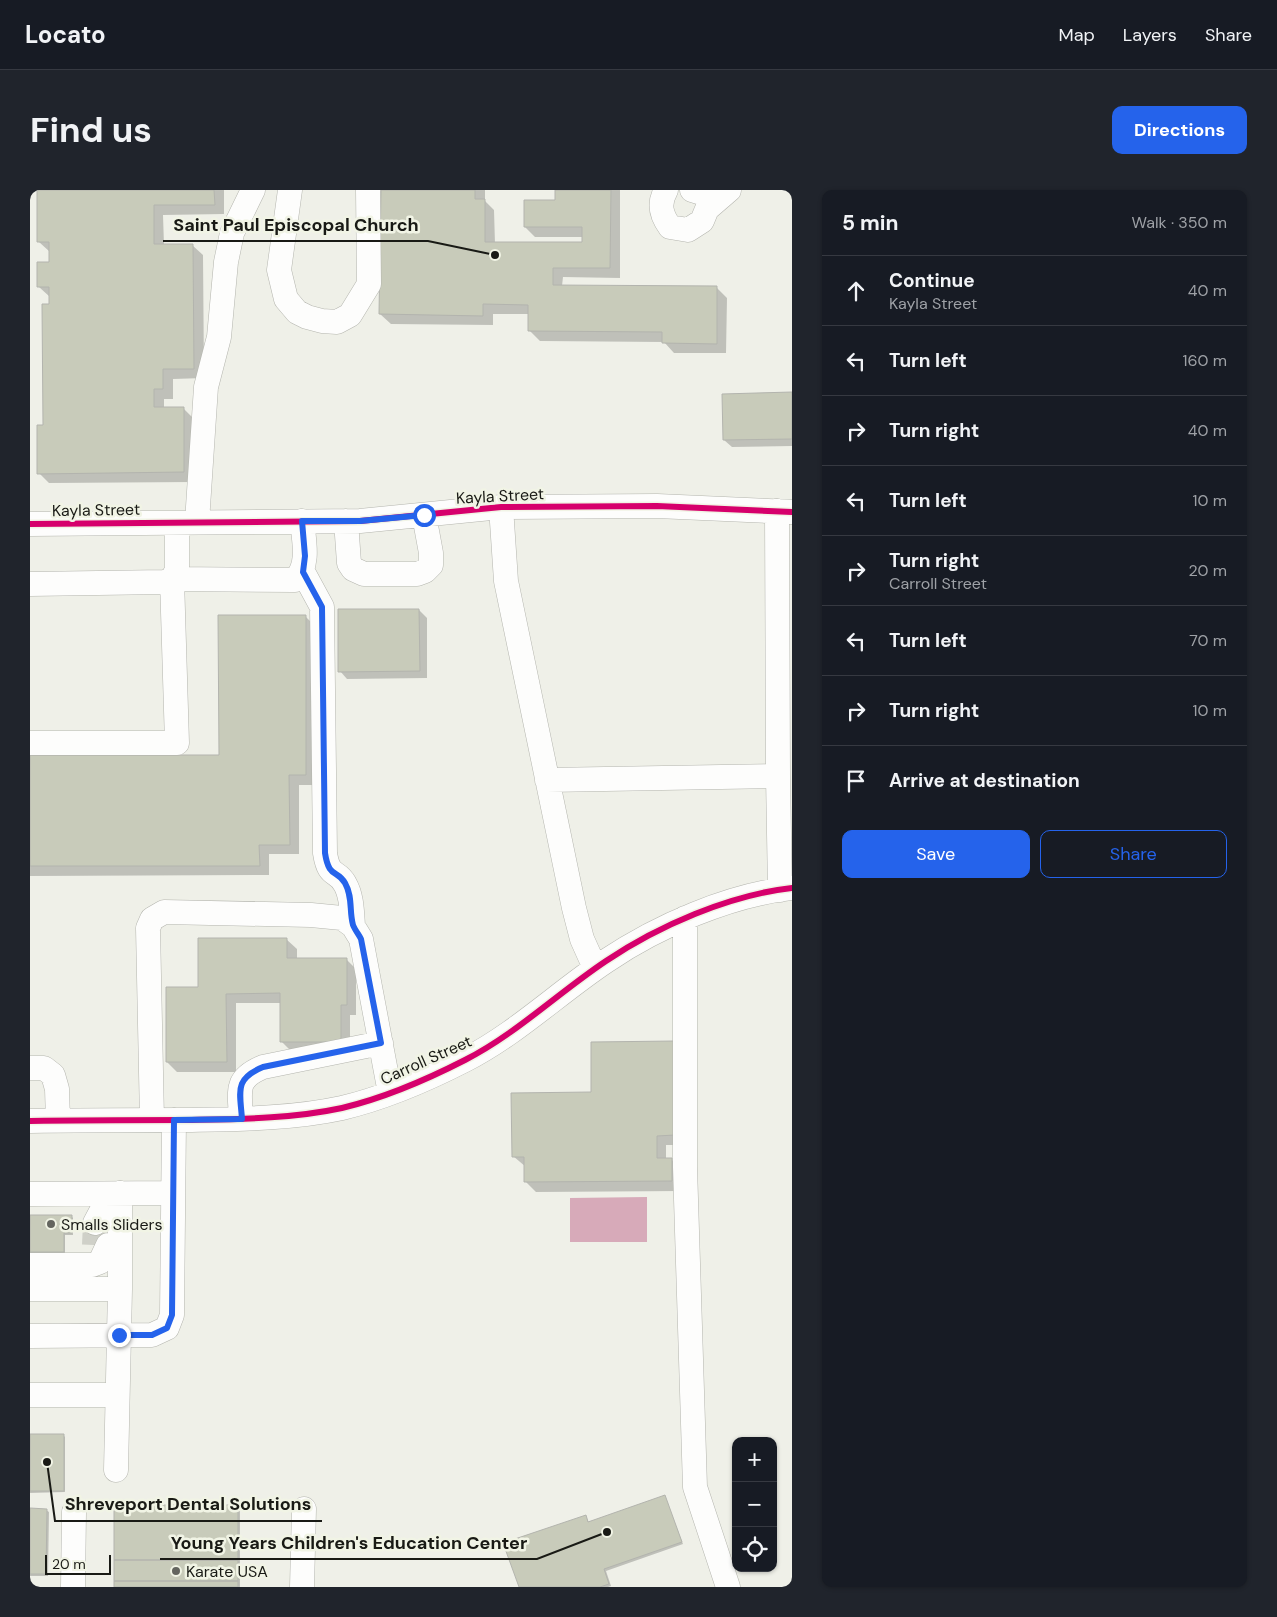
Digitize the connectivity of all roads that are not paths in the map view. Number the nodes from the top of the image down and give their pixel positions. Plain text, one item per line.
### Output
1 (253, 190) edge
2 (290, 190) edge
3 (368, 190) edge
4 (666, 190) edge
5 (692, 190) edge
6 (723, 194) edge
7 (501, 507) junction
8 (784, 511) edge
9 (424, 515) junction
10 (302, 521) junction
11 (346, 521) junction
12 (187, 523) junction
13 (30, 524) edge
14 (303, 572) junction
15 (172, 579) junction
16 (30, 584) edge
17 (30, 742) edge
18 (778, 776) junction
19 (547, 780) junction
20 (786, 889) edge
21 (686, 918) junction
22 (353, 926) junction
23 (595, 968) junction
24 (381, 1043) junction
25 (30, 1068) edge
26 (390, 1093) junction
27 (242, 1119) junction
28 (58, 1120) junction
29 (163, 1120) junction
30 (30, 1121) edge
31 (173, 1193) junction
32 (30, 1194) edge
33 (104, 1223) junction
34 (30, 1265) edge
35 (30, 1289) edge
36 (120, 1289) junction
37 (119, 1335) junction
38 (30, 1336) edge
39 (30, 1395) edge
40 (117, 1395) junction
41 (116, 1470) dead end
42 (304, 1509) dead end
43 (74, 1512) dead end
44 (73, 1587) edge
45 (302, 1587) edge
46 (728, 1587) edge

1 - 12 street
2 - 3 street
4 - 6 street
5 - 6 street
7 - 8 street, Kayla Street
7 - 9 street, Kayla Street
7 - 19 street
8 - 18 street
9 - 11 street, Kayla Street
9 - 11 street
10 - 11 street, Kayla Street
10 - 12 street, Kayla Street
10 - 14 street
12 - 13 street, Kayla Street
12 - 15 street
14 - 15 street
14 - 22 street
15 - 16 street
15 - 17 street
18 - 19 street
18 - 20 street
19 - 23 street
20 - 21 street, Carroll Street
21 - 23 street, Carroll Street
21 - 46 street
22 - 24 street
22 - 29 street
23 - 26 street, Carroll Street
24 - 26 street
24 - 27 street
25 - 28 street
26 - 27 street, Carroll Street
27 - 29 street, Carroll Street
28 - 29 street, Carroll Street
28 - 30 street, Carroll Street
29 - 31 street
31 - 33 street
31 - 37 street
32 - 33 street
33 - 34 street
33 - 36 street
35 - 36 street
36 - 37 street
37 - 38 street
37 - 40 street
39 - 40 street
40 - 41 street
42 - 45 street
43 - 44 street

